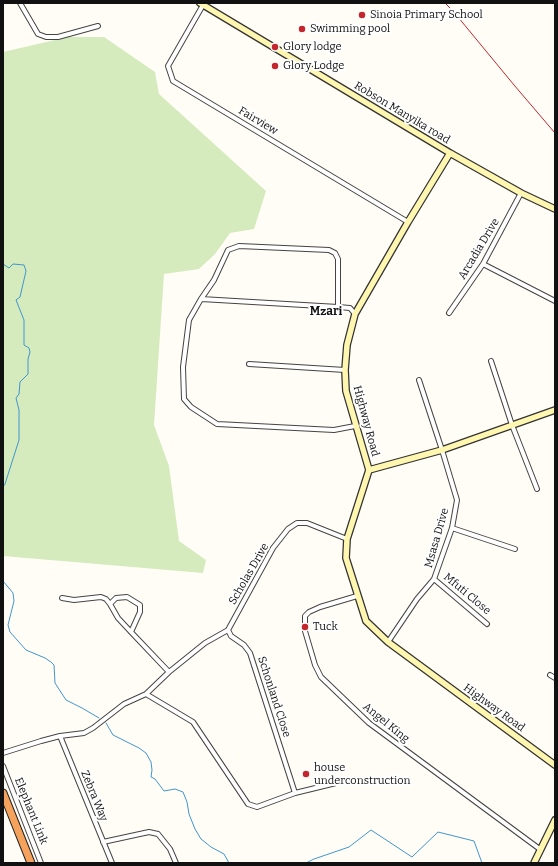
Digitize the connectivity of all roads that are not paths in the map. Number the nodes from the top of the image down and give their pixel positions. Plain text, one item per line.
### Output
1 (20, 3) edge
2 (202, 4) edge
3 (98, 26) dead end
4 (450, 153) junction
5 (521, 193) junction
6 (555, 209) edge
7 (408, 222) junction
8 (482, 264) junction
9 (202, 299) junction
10 (555, 301) edge
11 (338, 306) junction
12 (449, 313) dead end
13 (355, 314) junction
14 (491, 361) dead end
15 (249, 364) dead end
16 (345, 370) junction
17 (419, 380) dead end
18 (555, 410) edge
19 (512, 425) junction
20 (355, 426) junction
21 (442, 450) junction
22 (369, 470) junction
23 (537, 489) dead end
24 (452, 528) junction
25 (347, 539) junction
26 (515, 549) dead end
27 (434, 579) junction
28 (357, 596) junction
29 (62, 598) dead end
30 (110, 604) junction
31 (487, 624) dead end
32 (228, 630) junction
33 (131, 632) junction
34 (388, 642) junction
35 (169, 672) junction
36 (550, 675) dead end
37 (555, 678) edge
38 (146, 694) junction
39 (60, 736) junction
40 (3, 753) edge
41 (555, 765) edge
42 (3, 766) edge
43 (336, 783) dead end
44 (3, 793) edge
45 (295, 793) junction
46 (555, 820) edge
47 (103, 842) junction
48 (541, 850) junction
49 (31, 863) edge
50 (42, 863) edge
51 (112, 863) edge
52 (176, 863) edge
53 (534, 863) edge

1 - 3 street
2 - 4 street, Robson Manyika road
2 - 7 street, Fairview
4 - 5 street, Robson Manyika road
4 - 7 street, Highway Road
5 - 6 street, Robson Manyika road
5 - 8 street, Arcadia Drive
7 - 13 street, Highway Road
8 - 10 street
8 - 12 street, Arcadia Drive
9 - 11 street
9 - 11 street
9 - 20 street
11 - 13 street
13 - 16 street, Highway Road
14 - 19 street
15 - 16 street
16 - 20 street, Highway Road
17 - 21 street, Msasa Drive
18 - 19 street
19 - 21 street
19 - 23 street
20 - 22 street, Highway Road
21 - 22 street
21 - 24 street, Msasa Drive
22 - 25 street, Highway Road
24 - 26 street
24 - 27 street, Msasa Drive
25 - 28 street, Highway Road
25 - 32 street, Scholas Drive
27 - 31 street, Mfuti Close
27 - 34 street, Msasa Drive
28 - 34 street, Highway Road
28 - 48 street, Angel King
29 - 30 street
30 - 33 street
30 - 33 street
32 - 35 street
32 - 45 street, Schonland Close
33 - 35 street
34 - 41 street, Highway Road
35 - 38 street
36 - 37 street
38 - 39 street
38 - 45 street
39 - 40 street
39 - 47 street, Zebra Way
42 - 50 street, Elephant Link
43 - 45 street
44 - 49 highway
46 - 48 street
47 - 51 street, Zebra Way
47 - 52 street
48 - 53 street

